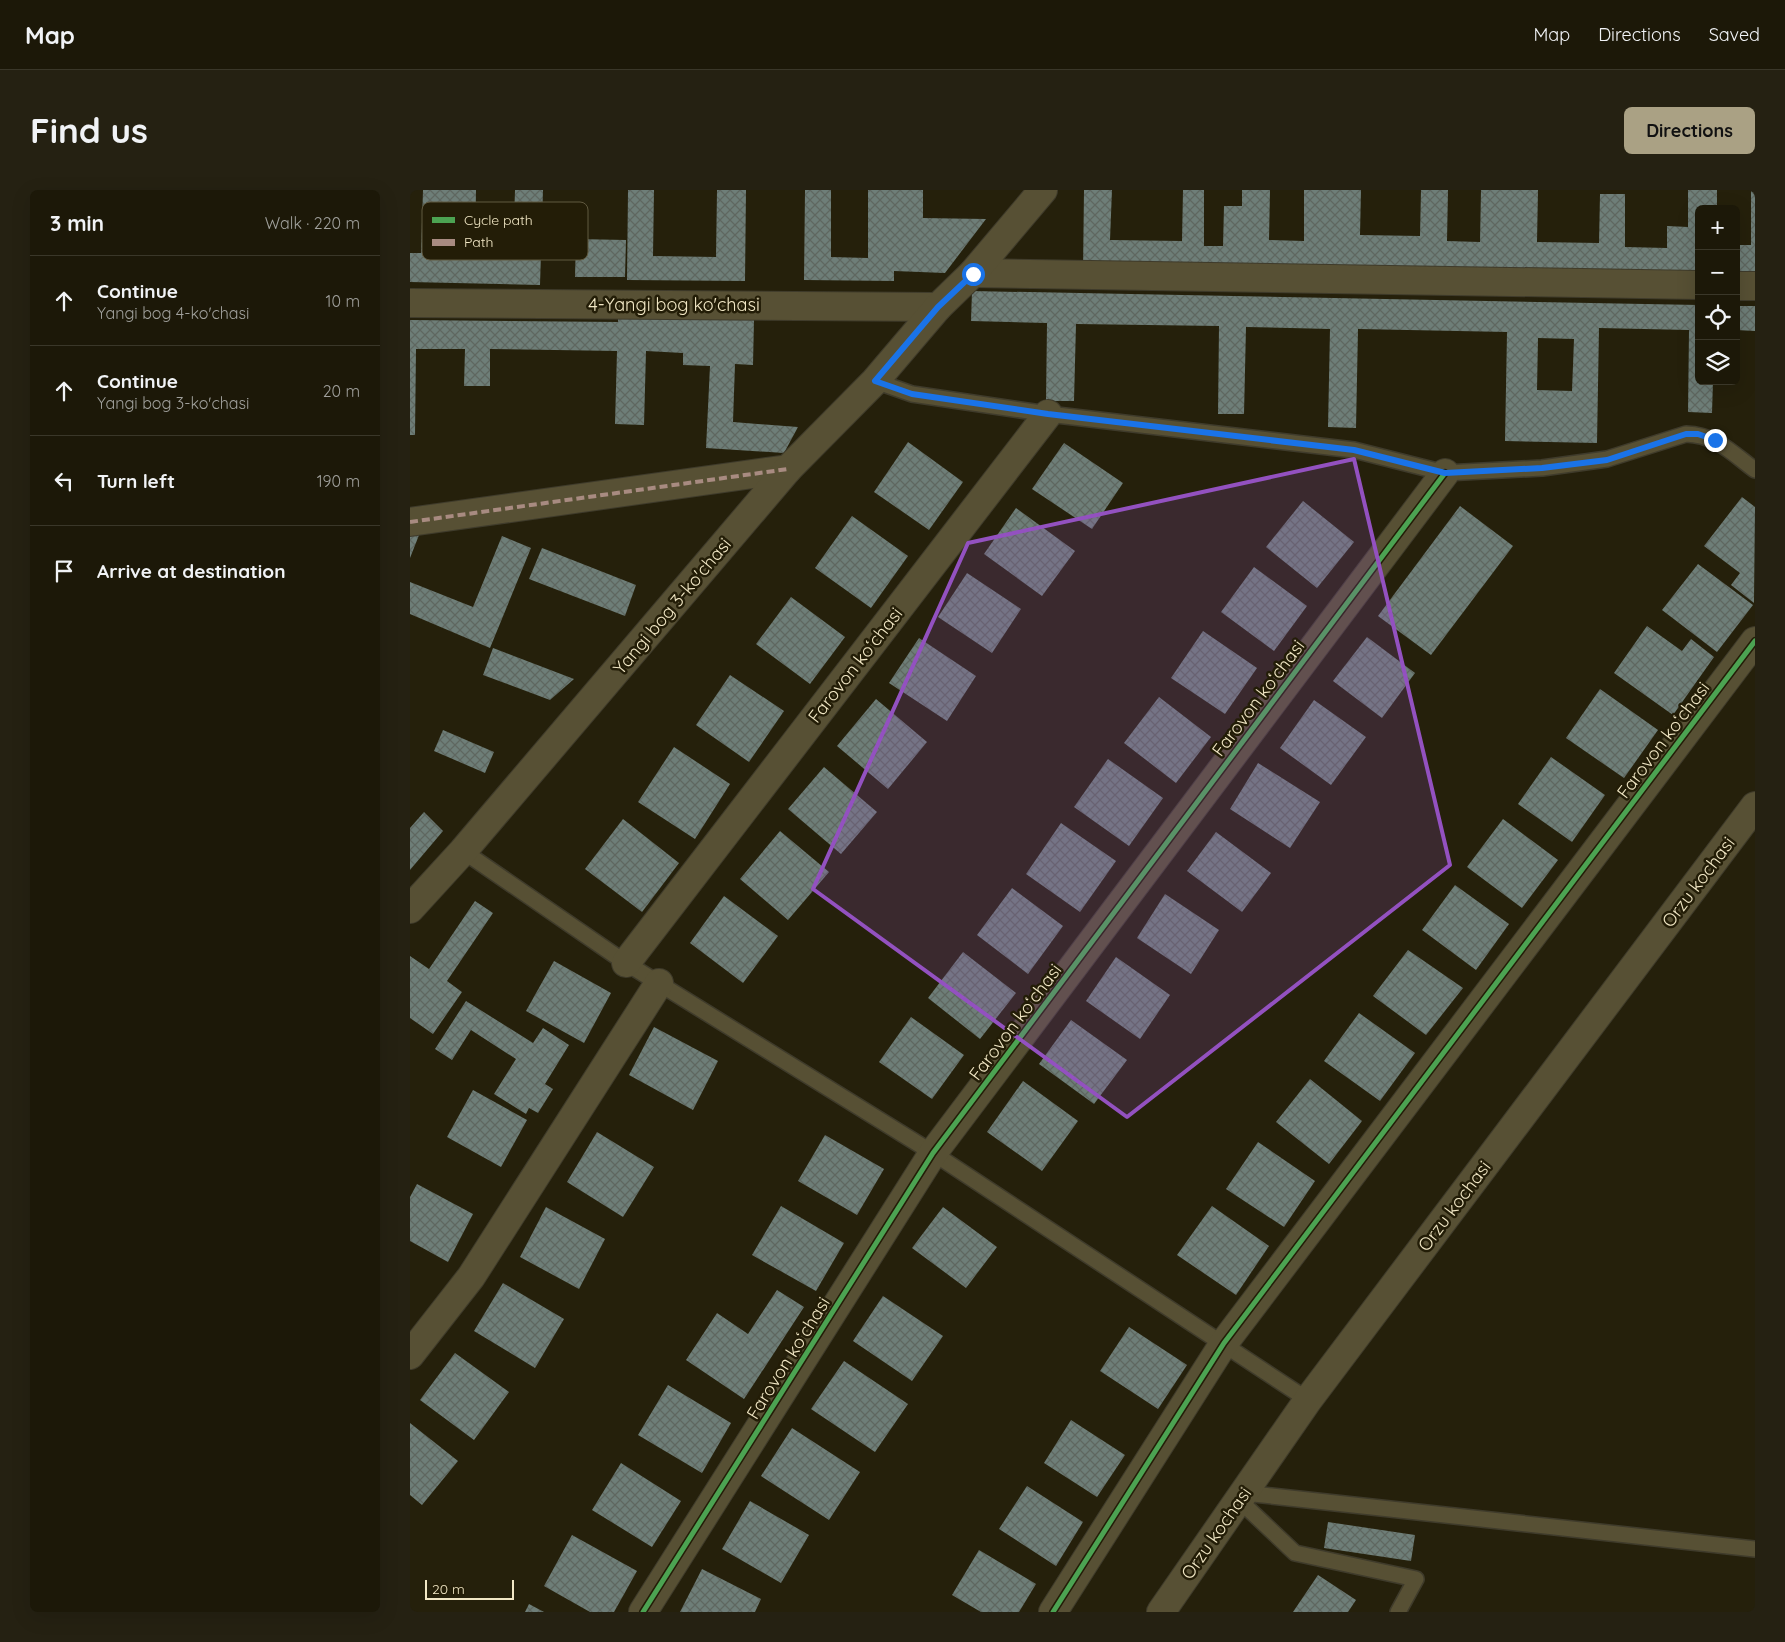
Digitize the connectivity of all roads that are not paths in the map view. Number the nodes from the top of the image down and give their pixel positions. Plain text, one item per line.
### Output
1 (1043, 190) edge
2 (973, 274) junction
3 (1695, 285) edge
4 (1740, 286) edge
5 (1755, 286) edge
6 (410, 303) edge
7 (938, 307) junction
8 (875, 381) junction
9 (1048, 414) junction
10 (788, 470) junction
11 (1755, 470) edge
12 (1445, 473) junction
13 (410, 522) edge
14 (1755, 641) edge
15 (1755, 806) edge
16 (463, 851) junction
17 (410, 909) edge
18 (626, 963) junction
19 (659, 983) junction
20 (933, 1153) junction
21 (1224, 1343) junction
22 (410, 1355) edge
23 (1308, 1400) junction
24 (1242, 1496) junction
25 (1755, 1549) edge
26 (643, 1612) edge
27 (1053, 1612) edge
28 (1161, 1612) edge
29 (1398, 1612) edge

1 - 2 street, Yangi bog 3-koʼchasi
2 - 3 street
2 - 7 street, Yangi bog 3-koʼchasi
4 - 5 street
6 - 7 street, 4-Yangi bog koʼchasi
7 - 8 street, Yangi bog 3-koʼchasi
8 - 9 lane
8 - 10 street, Yangi bog 3-koʼchasi
9 - 12 lane
9 - 18 street, Farovon koʻchasi
10 - 13 street
10 - 16 street, Yangi bog 3-koʼchasi
11 - 12 lane
12 - 20 street, Farovon koʻchasi
14 - 21 street, Farovon koʻchasi
15 - 23 street, Orzu kochasi
16 - 17 street, Yangi bog 3-koʼchasi
16 - 18 lane
18 - 19 lane
19 - 20 lane
19 - 22 street
20 - 21 lane
20 - 26 street, Farovon koʻchasi
21 - 23 lane
21 - 27 street, Farovon koʻchasi
23 - 24 street, Orzu kochasi
24 - 25 lane
24 - 28 street, Orzu kochasi
24 - 29 lane

